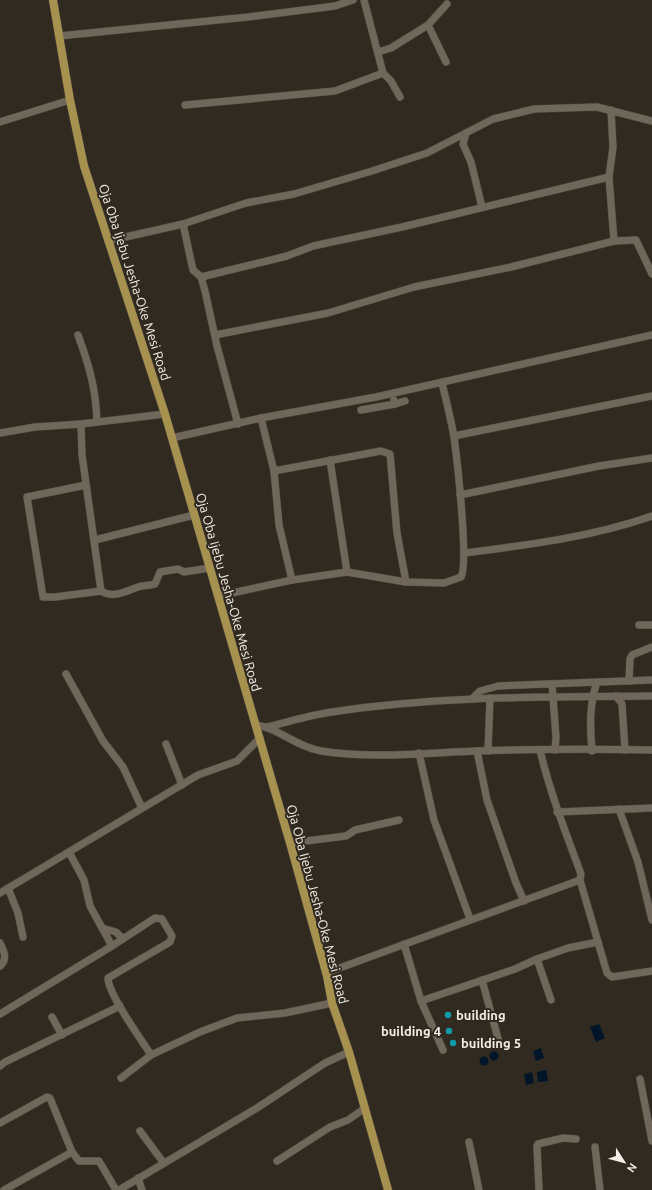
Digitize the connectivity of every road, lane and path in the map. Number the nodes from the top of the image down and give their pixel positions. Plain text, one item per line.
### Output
1 (53, 0) edge
2 (353, 0) edge
3 (364, 0) edge
4 (447, 4) dead end
5 (428, 26) junction
6 (59, 36) junction
7 (378, 52) junction
8 (446, 62) dead end
9 (384, 73) junction
10 (400, 97) dead end
11 (70, 100) junction
12 (184, 105) dead end
13 (611, 110) junction
14 (652, 121) edge
15 (0, 122) edge
16 (466, 133) junction
17 (609, 177) junction
18 (482, 206) junction
19 (183, 224) junction
20 (108, 241) junction
21 (614, 241) junction
22 (652, 274) edge
23 (201, 277) junction
24 (78, 335) dead end
25 (215, 335) junction
26 (652, 335) edge
27 (442, 382) junction
28 (393, 394) junction
29 (652, 396) edge
30 (405, 401) dead end
31 (395, 404) junction
32 (361, 410) dead end
33 (165, 414) junction
34 (262, 418) junction
35 (97, 422) junction
36 (81, 424) junction
37 (238, 424) junction
38 (0, 433) edge
39 (454, 436) junction
40 (172, 438) junction
41 (652, 458) edge
42 (330, 460) junction
43 (274, 471) junction
44 (86, 485) junction
45 (460, 495) junction
46 (194, 515) junction
47 (652, 516) edge
48 (95, 540) junction
49 (464, 553) junction
50 (210, 568) junction
51 (347, 572) junction
52 (292, 580) junction
53 (406, 582) junction
54 (101, 591) junction
55 (218, 596) junction
56 (639, 625) dead end
57 (652, 625) edge
58 (652, 648) edge
59 (66, 674) dead end
60 (652, 680) edge
61 (629, 681) junction
62 (597, 682) junction
63 (552, 684) junction
64 (616, 696) junction
65 (652, 696) edge
66 (552, 697) junction
67 (592, 697) junction
68 (490, 698) junction
69 (472, 699) junction
70 (256, 725) junction
71 (267, 727) junction
72 (260, 738) junction
73 (166, 744) dead end
74 (540, 750) junction
75 (555, 750) junction
76 (592, 750) junction
77 (625, 750) junction
78 (652, 750) edge
79 (477, 751) junction
80 (488, 751) junction
81 (420, 753) junction
82 (182, 785) junction
83 (142, 808) junction
84 (652, 808) edge
85 (619, 809) junction
86 (557, 812) junction
87 (399, 820) dead end
88 (290, 843) junction
89 (69, 852) junction
90 (580, 880) junction
91 (8, 888) junction
92 (0, 893) edge
93 (524, 901) junction
94 (470, 919) junction
95 (652, 920) edge
96 (102, 928) junction
97 (23, 937) dead end
98 (122, 939) junction
99 (598, 942) junction
100 (0, 943) edge
101 (404, 944) junction
102 (112, 946) junction
103 (536, 959) junction
104 (0, 966) edge
105 (652, 971) edge
106 (326, 973) junction
107 (482, 980) junction
108 (421, 1000) junction
109 (551, 1000) dead end
110 (332, 1003) junction
111 (120, 1006) junction
112 (0, 1014) edge
113 (52, 1017) dead end
114 (62, 1035) junction
115 (498, 1042) dead end
116 (443, 1050) dead end
117 (349, 1052) junction
118 (151, 1055) junction
119 (0, 1066) edge
120 (121, 1078) dead end
121 (640, 1079) dead end
122 (365, 1108) junction
123 (0, 1123) edge
124 (140, 1131) dead end
125 (576, 1140) dead end
126 (652, 1141) edge
127 (469, 1142) dead end
128 (595, 1148) dead end
129 (72, 1152) junction
130 (277, 1161) dead end
131 (163, 1162) junction
132 (138, 1178) junction
133 (4, 1190) edge
134 (116, 1190) edge
135 (119, 1190) edge
136 (142, 1190) edge
137 (388, 1190) edge
138 (479, 1190) edge
139 (539, 1190) edge
140 (600, 1190) edge

1 - 6 main road, Oja Oba Ijebu Jesha-Oke Mesi Road
2 - 6 street
3 - 7 street
4 - 5 street
5 - 7 street
5 - 8 street
6 - 11 main road, Oja Oba Ijebu Jesha-Oke Mesi Road
7 - 9 street
9 - 10 street
9 - 12 street
11 - 15 street
11 - 20 main road, Oja Oba Ijebu Jesha-Oke Mesi Road
13 - 14 street
13 - 16 street
13 - 17 street
16 - 18 street
16 - 19 street
17 - 18 street
17 - 21 street
18 - 23 street
19 - 20 street
19 - 23 street
20 - 33 main road, Oja Oba Ijebu Jesha-Oke Mesi Road
21 - 22 street
21 - 25 street
23 - 25 street
24 - 35 street
25 - 37 street
26 - 27 street
27 - 28 street
27 - 39 street
28 - 31 street
28 - 34 street
29 - 39 street
30 - 31 street
31 - 32 street
33 - 35 street
33 - 40 main road, Oja Oba Ijebu Jesha-Oke Mesi Road
34 - 37 street
34 - 43 street
35 - 36 street
36 - 38 street
36 - 44 street
37 - 40 street
39 - 45 street
40 - 46 main road, Oja Oba Ijebu Jesha-Oke Mesi Road
41 - 45 street
42 - 43 street
42 - 51 street
42 - 53 street
43 - 52 street
44 - 48 street
44 - 54 street
45 - 49 street
46 - 48 street
46 - 50 main road, Oja Oba Ijebu Jesha-Oke Mesi Road
47 - 49 street
48 - 54 street
49 - 53 street
50 - 54 street
50 - 55 main road, Oja Oba Ijebu Jesha-Oke Mesi Road
51 - 52 street
51 - 53 street
52 - 55 street
55 - 70 main road, Oja Oba Ijebu Jesha-Oke Mesi Road
56 - 57 street
58 - 61 street
59 - 83 street
60 - 61 street
61 - 62 street
62 - 63 street
62 - 67 street
63 - 66 street
63 - 69 street
64 - 65 street
64 - 67 street
64 - 77 street
66 - 67 street
66 - 68 street
66 - 75 street
67 - 76 street
68 - 69 street
68 - 80 street
69 - 71 street
70 - 71 street
70 - 72 main road, Oja Oba Ijebu Jesha-Oke Mesi Road
71 - 81 street
72 - 82 street
72 - 88 main road, Oja Oba Ijebu Jesha-Oke Mesi Road
73 - 82 street
74 - 75 street
74 - 80 street
74 - 86 street
75 - 76 street
76 - 77 street
77 - 78 street
79 - 80 street
79 - 81 street
79 - 93 street
81 - 94 street
82 - 83 street
83 - 89 street
84 - 85 street
85 - 86 street
85 - 95 street
86 - 90 street
87 - 88 street
88 - 106 main road, Oja Oba Ijebu Jesha-Oke Mesi Road
89 - 91 street
89 - 96 street
90 - 93 street
90 - 99 street
91 - 92 street
91 - 97 street
93 - 94 street
94 - 101 street
96 - 98 street
96 - 102 street
98 - 102 street
98 - 111 street
99 - 103 street
99 - 105 street
100 - 104 street
101 - 106 street
101 - 108 street
102 - 112 street
103 - 107 street
103 - 109 street
106 - 110 main road, Oja Oba Ijebu Jesha-Oke Mesi Road
107 - 108 street
107 - 115 street
108 - 116 street
110 - 117 main road, Oja Oba Ijebu Jesha-Oke Mesi Road
110 - 118 street
111 - 114 street
111 - 118 street
113 - 114 street
114 - 119 street
117 - 122 main road, Oja Oba Ijebu Jesha-Oke Mesi Road
117 - 131 street
118 - 120 street
121 - 126 street
122 - 130 street
122 - 137 main road, Oja Oba Ijebu Jesha-Oke Mesi Road
123 - 129 street
124 - 131 street
125 - 139 street
127 - 138 street
128 - 140 street
129 - 133 street
129 - 134 street
131 - 132 street
132 - 135 street
132 - 136 street

